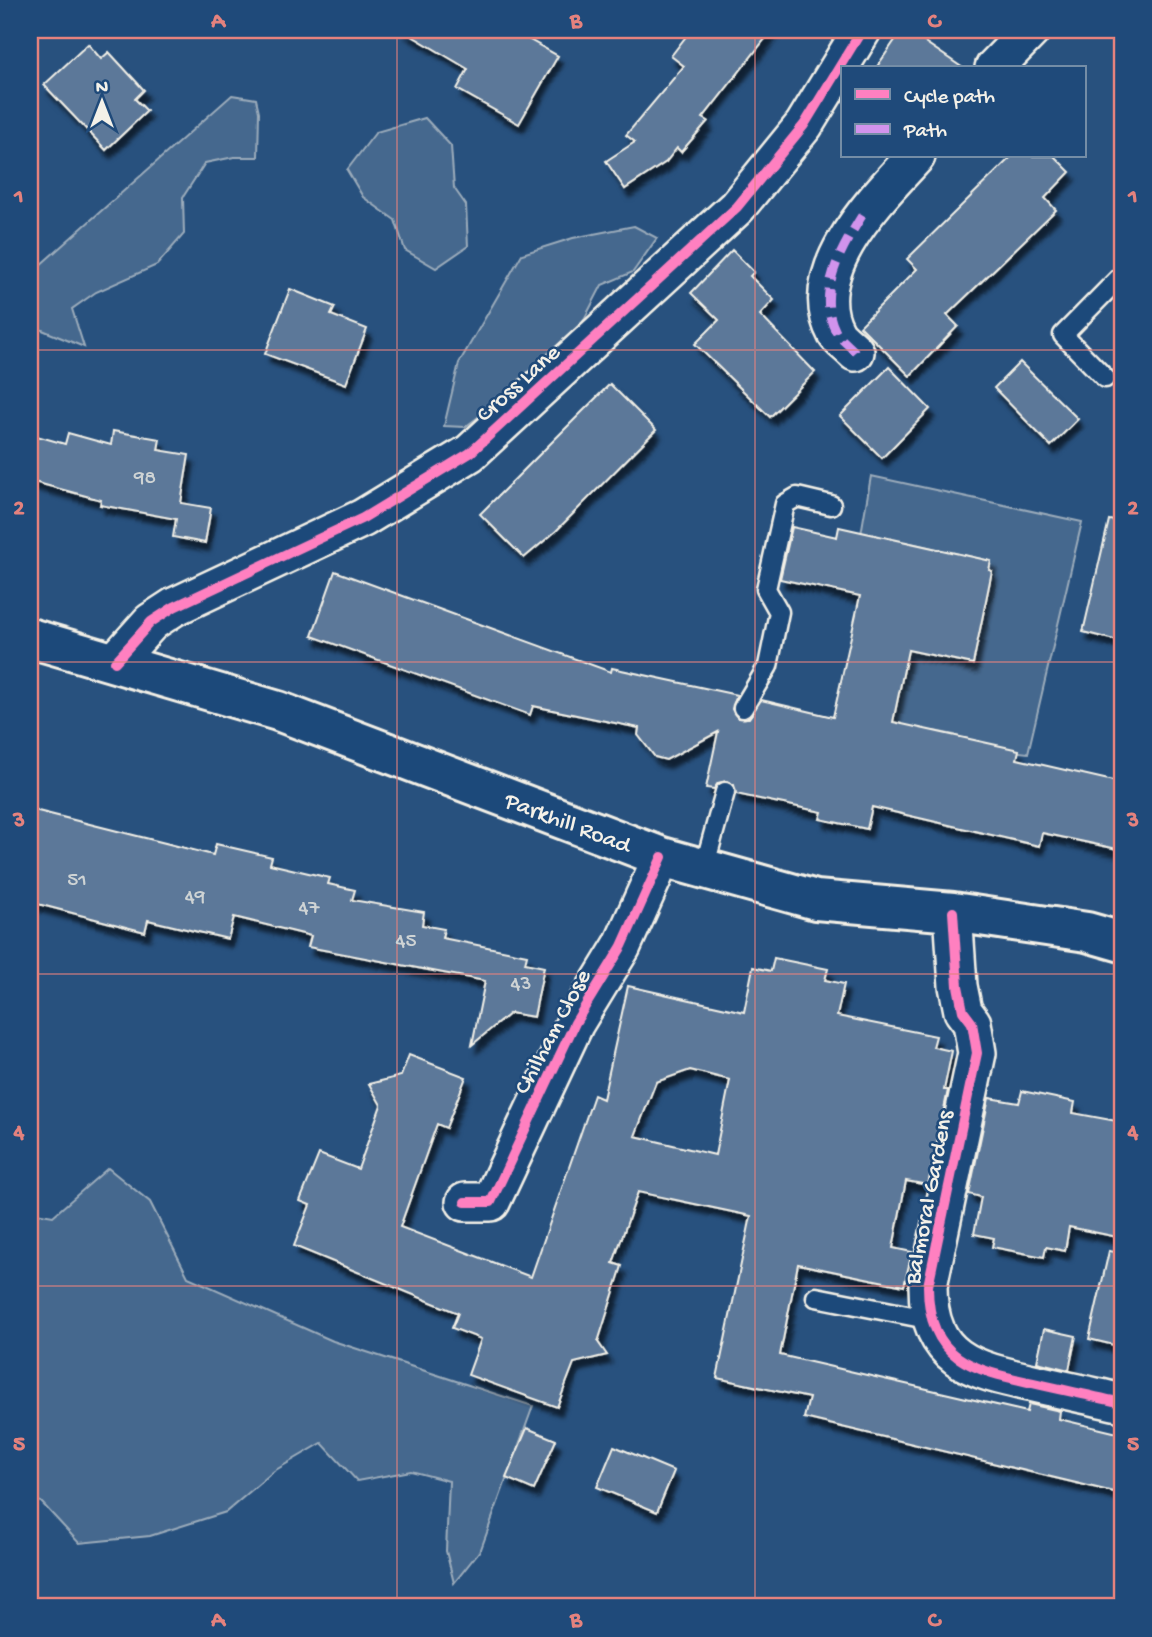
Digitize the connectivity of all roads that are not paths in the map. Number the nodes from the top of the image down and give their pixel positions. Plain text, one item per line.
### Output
1 (862, 30) edge
2 (1031, 30) edge
3 (996, 66) edge
4 (904, 160) edge
5 (1122, 275) edge
6 (855, 352) dead end
7 (1105, 378) dead end
8 (831, 505) dead end
9 (30, 638) edge
10 (115, 662) junction
11 (743, 708) dead end
12 (725, 792) dead end
13 (663, 857) junction
14 (704, 868) junction
15 (953, 912) junction
16 (1122, 942) edge
17 (465, 1202) dead end
18 (816, 1297) dead end
19 (932, 1320) junction
20 (1122, 1403) edge

1 - 10 street, Cross Lane
2 - 3 street
4 - 6 street
5 - 7 lane
8 - 11 lane
9 - 10 main road, Parkhill Road
10 - 13 main road, Parkhill Road
12 - 14 lane
13 - 14 main road, Parkhill Road
13 - 17 street, Chilham Close
14 - 15 main road, Parkhill Road
15 - 16 main road, Parkhill Road
15 - 19 street, Balmoral Gardens
18 - 19 lane
19 - 20 street, Balmoral Gardens

